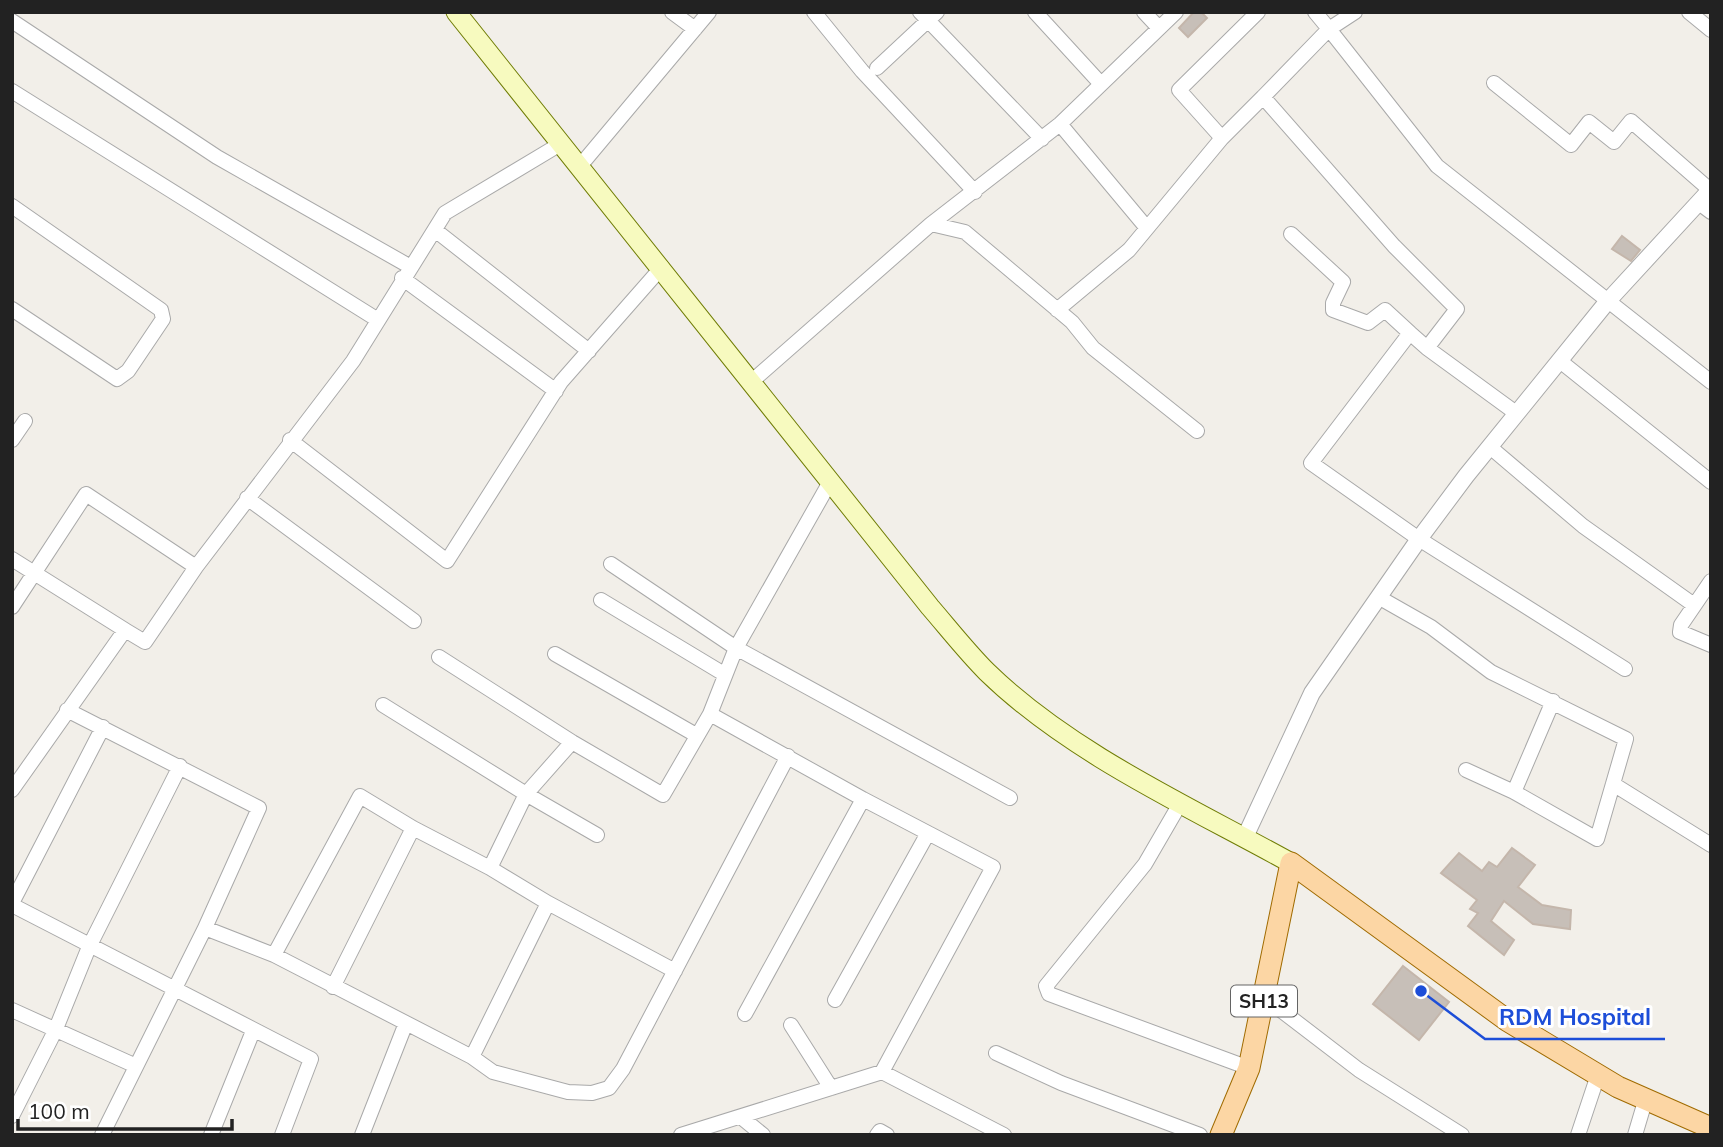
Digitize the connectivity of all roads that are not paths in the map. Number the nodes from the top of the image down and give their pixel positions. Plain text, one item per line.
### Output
1 (456, 12) edge
2 (672, 12) edge
3 (709, 12) edge
4 (814, 12) edge
5 (1035, 12) edge
6 (1144, 12) edge
7 (1176, 12) edge
8 (1258, 12) edge
9 (1315, 12) edge
10 (1355, 12) edge
11 (1689, 12) edge
12 (929, 15) edge
13 (12, 21) edge
14 (1158, 27) junction
15 (695, 29) junction
16 (1328, 29) junction
17 (1711, 30) edge
18 (877, 68) dead end
19 (1494, 83) dead end
20 (1101, 84) junction
21 (12, 91) edge
22 (1263, 97) junction
23 (1060, 124) junction
24 (1222, 138) junction
25 (1042, 139) junction
26 (562, 143) junction
27 (580, 166) junction
28 (975, 192) junction
29 (1708, 199) edge
30 (12, 206) edge
31 (932, 224) junction
32 (1146, 227) junction
33 (435, 230) junction
34 (1291, 233) dead end
35 (662, 267) junction
36 (406, 272) junction
37 (1607, 302) junction
38 (12, 309) edge
39 (1057, 310) junction
40 (378, 320) junction
41 (1410, 333) junction
42 (1427, 348) junction
43 (589, 351) junction
44 (1560, 361) junction
45 (751, 382) junction
46 (1711, 382) edge
47 (556, 391) junction
48 (1516, 413) junction
49 (26, 421) dead end
50 (1197, 431) dead end
51 (12, 440) edge
52 (290, 440) junction
53 (1490, 447) junction
54 (830, 482) junction
55 (1711, 482) edge
56 (247, 498) junction
57 (1419, 539) junction
58 (12, 559) edge
59 (611, 564) dead end
60 (196, 567) junction
61 (35, 572) junction
62 (1711, 581) edge
63 (1380, 597) junction
64 (601, 600) dead end
65 (1694, 605) junction
66 (12, 607) edge
67 (414, 621) dead end
68 (125, 630) junction
69 (1711, 645) edge
70 (736, 648) junction
71 (555, 654) dead end
72 (439, 657) dead end
73 (1625, 669) dead end
74 (724, 674) junction
75 (1553, 701) junction
76 (383, 705) dead end
77 (67, 710) junction
78 (710, 713) junction
79 (103, 727) junction
80 (696, 735) junction
81 (572, 741) junction
82 (788, 756) junction
83 (180, 766) junction
84 (1466, 770) dead end
85 (1613, 783) junction
86 (12, 790) edge
87 (1514, 792) junction
88 (526, 794) junction
89 (863, 799) junction
90 (1010, 799) dead end
91 (1181, 802) junction
92 (413, 828) junction
93 (928, 833) junction
94 (597, 835) dead end
95 (1245, 837) junction
96 (1711, 845) edge
97 (1291, 863) junction
98 (490, 868) junction
99 (548, 903) junction
100 (12, 904) edge
101 (205, 928) junction
102 (89, 947) junction
103 (274, 954) junction
104 (675, 971) junction
105 (333, 987) junction
106 (174, 989) junction
107 (1265, 998) junction
108 (835, 1000) dead end
109 (12, 1010) edge
110 (745, 1014) dead end
111 (406, 1023) junction
112 (791, 1025) dead end
113 (55, 1031) junction
114 (253, 1031) junction
115 (996, 1053) dead end
116 (472, 1057) junction
117 (136, 1066) junction
118 (1248, 1068) junction
119 (882, 1072) junction
120 (1598, 1075) junction
121 (831, 1088) junction
122 (1646, 1098) junction
123 (12, 1116) edge
124 (741, 1117) junction
125 (1711, 1128) edge
126 (103, 1135) edge
127 (211, 1135) edge
128 (282, 1135) edge
129 (362, 1135) edge
130 (681, 1135) edge
131 (762, 1135) edge
132 (877, 1135) edge
133 (887, 1135) edge
134 (1004, 1135) edge
135 (1200, 1135) edge
136 (1221, 1135) edge
137 (1462, 1135) edge
138 (1578, 1135) edge
139 (1635, 1135) edge

1 - 26 main road
2 - 15 street
3 - 15 street
4 - 28 street
5 - 20 street
6 - 14 street
7 - 14 street
8 - 24 street
9 - 16 street
10 - 16 street
11 - 17 street
12 - 18 street
12 - 25 street
13 - 36 street
14 - 20 street
15 - 27 street
16 - 22 street
16 - 37 street
19 - 29 street
20 - 23 street
21 - 40 street
22 - 24 street
22 - 42 street
23 - 25 street
23 - 32 street
24 - 32 street
25 - 28 street
26 - 27 main road
26 - 33 street
27 - 35 main road
28 - 31 street
29 - 37 street
30 - 38 street
31 - 39 street
31 - 45 street
32 - 39 street
33 - 36 street
33 - 43 street
34 - 41 street
35 - 43 street
35 - 45 main road
36 - 40 street
36 - 47 street
37 - 44 street
37 - 46 street
39 - 50 street
40 - 52 street
41 - 42 street
41 - 57 street
42 - 48 street
43 - 47 street
44 - 48 street
44 - 55 street
45 - 54 main road
47 - 52 street
48 - 53 street
49 - 51 street
52 - 56 street
53 - 57 street
53 - 65 street
54 - 70 street
54 - 91 main road
56 - 60 street
56 - 67 street
57 - 63 street
57 - 73 street
58 - 61 street
59 - 70 street
60 - 61 street
60 - 68 street
61 - 66 street
61 - 68 street
62 - 65 street
63 - 75 street
63 - 95 street
64 - 74 street
65 - 69 street
68 - 77 street
70 - 74 street
70 - 90 street
71 - 80 street
72 - 81 street
74 - 78 street
75 - 85 street
75 - 87 street
76 - 88 street
77 - 79 street
77 - 86 street
78 - 80 street
78 - 82 street
79 - 83 street
79 - 100 street
80 - 81 street
81 - 88 street
82 - 89 street
82 - 104 street
83 - 101 street
83 - 102 street
84 - 87 street
85 - 87 street
85 - 96 street
88 - 94 street
88 - 98 street
89 - 93 street
89 - 110 street
91 - 95 main road
91 - 118 street
92 - 98 street
92 - 103 street
92 - 105 street
93 - 108 street
93 - 119 street
95 - 97 main road
97 - 107 main road, SH13
97 - 120 main road
98 - 99 street
99 - 104 street
99 - 116 street
100 - 102 street
101 - 103 street
101 - 106 street
102 - 106 street
102 - 113 street
103 - 105 street
104 - 116 street
105 - 111 street
106 - 114 street
106 - 117 street
107 - 118 main road, SH13
107 - 137 street
109 - 113 street
111 - 116 street
111 - 129 street
112 - 121 street
113 - 117 street
113 - 123 street
114 - 127 street
114 - 128 street
115 - 135 street
117 - 126 street
118 - 136 main road, SH13
119 - 121 street
119 - 134 street
120 - 122 main road
120 - 138 street
121 - 124 street
122 - 125 main road
122 - 139 street
124 - 130 street
124 - 131 street
132 - 133 street

